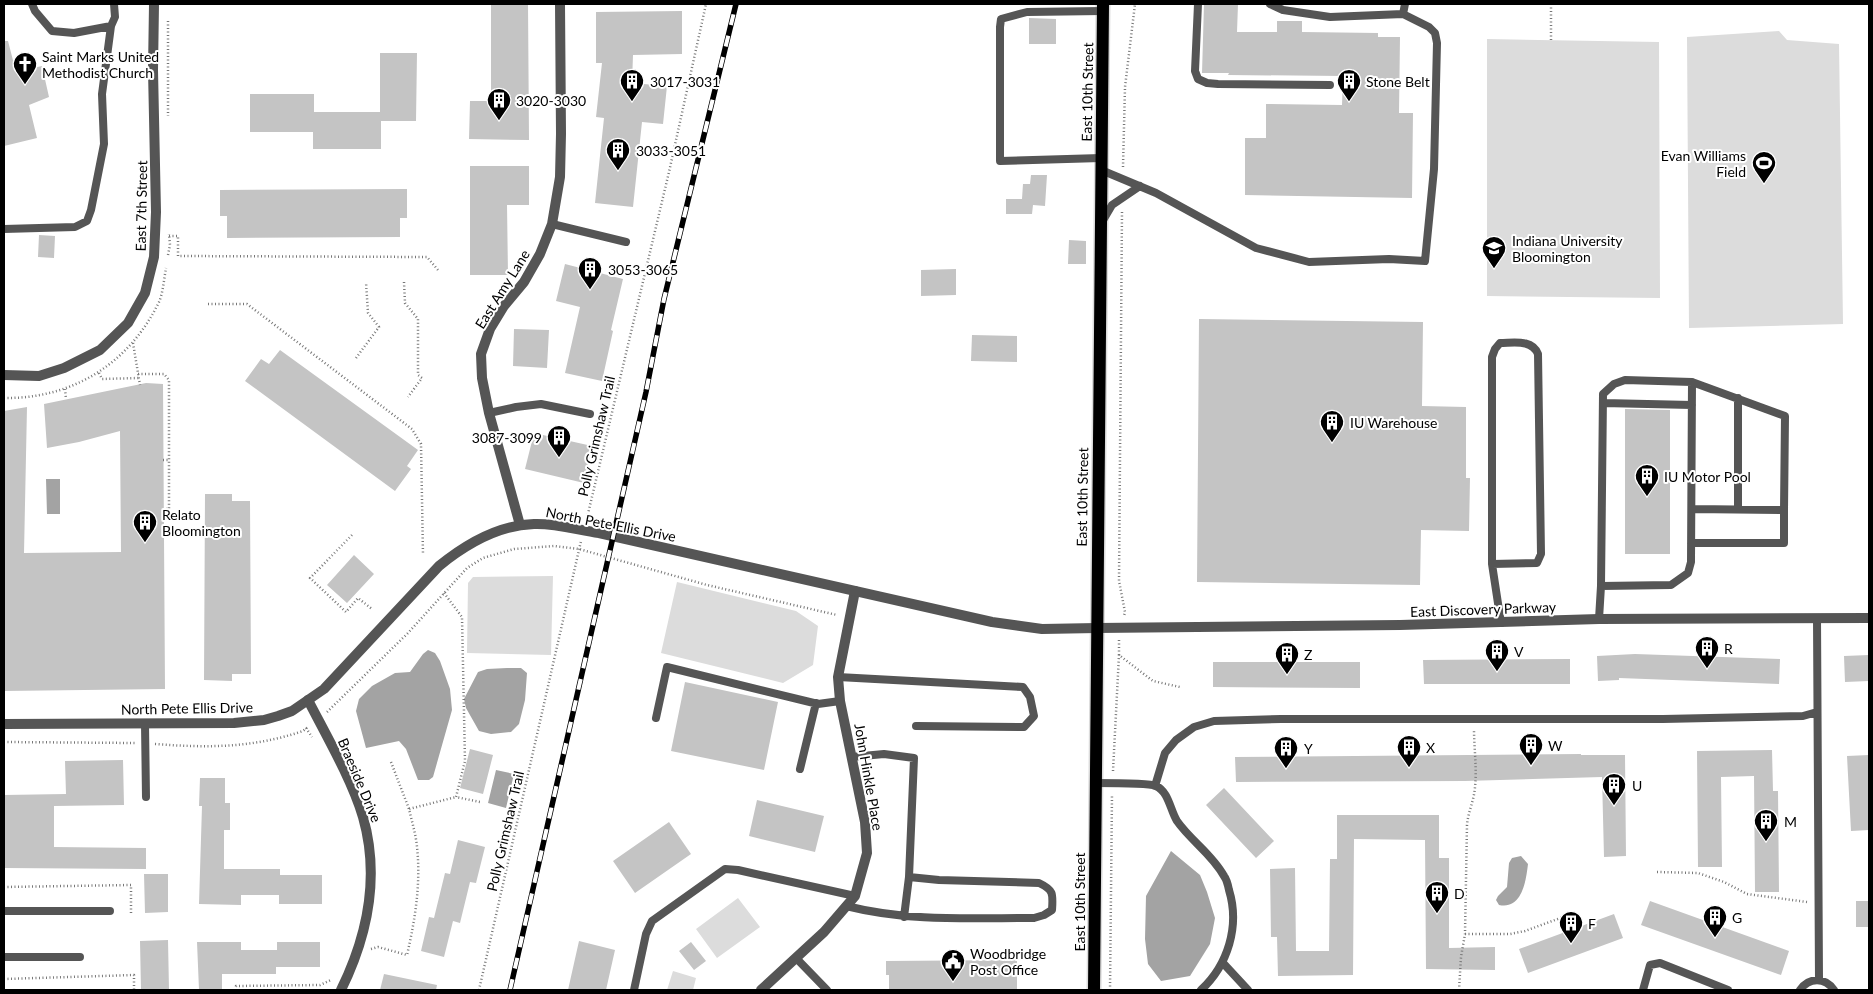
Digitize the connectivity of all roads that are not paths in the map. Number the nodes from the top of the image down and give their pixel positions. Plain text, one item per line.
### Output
1 (32, 4) edge
2 (114, 4) edge
3 (154, 4) edge
4 (560, 4) edge
5 (1198, 4) edge
6 (1270, 4) edge
7 (1405, 4) edge
8 (1103, 7) edge
9 (1403, 14) junction
10 (111, 26) junction
11 (1330, 85) dead end
12 (1101, 164) junction
13 (1140, 186) junction
14 (552, 224) junction
15 (1100, 226) junction
16 (4, 229) edge
17 (626, 242) dead end
18 (4, 375) edge
19 (1692, 382) junction
20 (1738, 398) junction
21 (1603, 404) junction
22 (1692, 405) junction
23 (489, 413) junction
24 (590, 414) dead end
25 (1692, 509) junction
26 (1738, 510) junction
27 (1784, 510) junction
28 (520, 526) junction
29 (1691, 543) junction
30 (1492, 564) junction
31 (1601, 586) junction
32 (855, 590) junction
33 (1816, 618) junction
34 (1869, 618) edge
35 (1599, 619) junction
36 (1501, 623) junction
37 (1097, 628) junction
38 (838, 677) junction
39 (308, 700) junction
40 (840, 702) junction
41 (816, 703) junction
42 (1817, 712) junction
43 (656, 718) dead end
44 (4, 724) edge
45 (145, 724) junction
46 (916, 726) dead end
47 (852, 757) junction
48 (800, 769) dead end
49 (1095, 782) junction
50 (1156, 786) junction
51 (146, 797) dead end
52 (909, 877) junction
53 (855, 896) junction
54 (846, 906) junction
55 (4, 911) edge
56 (110, 911) dead end
57 (904, 917) junction
58 (4, 957) edge
59 (80, 957) dead end
60 (796, 958) junction
61 (1223, 963) junction
62 (1819, 980) junction
63 (342, 990) edge
64 (634, 990) edge
65 (761, 990) edge
66 (827, 990) edge
67 (1094, 990) edge
68 (1201, 990) edge
69 (1248, 990) edge
70 (1643, 990) edge
71 (1728, 990) edge
72 (1800, 990) edge
73 (1834, 990) edge

1 - 10 lane
2 - 10 lane
3 - 18 street, East 7th Street
4 - 14 street, East Amy Lane
5 - 11 lane
6 - 9 lane
7 - 9 lane
8 - 12 main road, East 10th Street
8 - 12 lane
9 - 13 lane
10 - 16 lane
12 - 13 lane
12 - 15 main road, East 10th Street
13 - 15 lane
14 - 17 lane
14 - 23 street, East Amy Lane
15 - 37 main road, East 10th Street
19 - 20 lane
19 - 21 lane
19 - 22 lane
20 - 26 lane
20 - 27 lane
21 - 22 lane
21 - 31 lane
22 - 25 lane
23 - 24 lane
23 - 28 street, East Amy Lane
25 - 26 lane
25 - 29 lane
26 - 27 lane
27 - 29 lane
28 - 32 street, North Pete Ellis Drive
28 - 39 street, North Pete Ellis Drive
29 - 31 lane
30 - 30 lane
30 - 36 lane
31 - 35 lane
32 - 37 street, North Pete Ellis Drive
32 - 38 street, John Hinkle Place
33 - 34 street, East Discovery Parkway
33 - 35 street, East Discovery Parkway
33 - 42 lane
35 - 36 street, East Discovery Parkway
36 - 37 street, East Discovery Parkway
37 - 49 main road, East 10th Street
38 - 40 street, John Hinkle Place
38 - 46 lane
39 - 45 street, North Pete Ellis Drive
39 - 63 street, Braeside Drive
40 - 41 lane
40 - 47 street, John Hinkle Place
41 - 43 lane
41 - 48 lane
42 - 50 lane
42 - 62 lane
44 - 45 street, North Pete Ellis Drive
45 - 51 lane
47 - 52 lane
47 - 53 street, John Hinkle Place
49 - 50 lane
49 - 67 main road, East 10th Street
50 - 61 lane
52 - 57 lane
52 - 57 lane
53 - 54 street, John Hinkle Place
53 - 64 lane
54 - 57 lane
54 - 60 street, John Hinkle Place
55 - 56 lane
58 - 59 lane
60 - 65 street, John Hinkle Place
60 - 66 lane
61 - 68 lane
61 - 69 lane
62 - 72 lane
62 - 73 lane
70 - 71 lane

